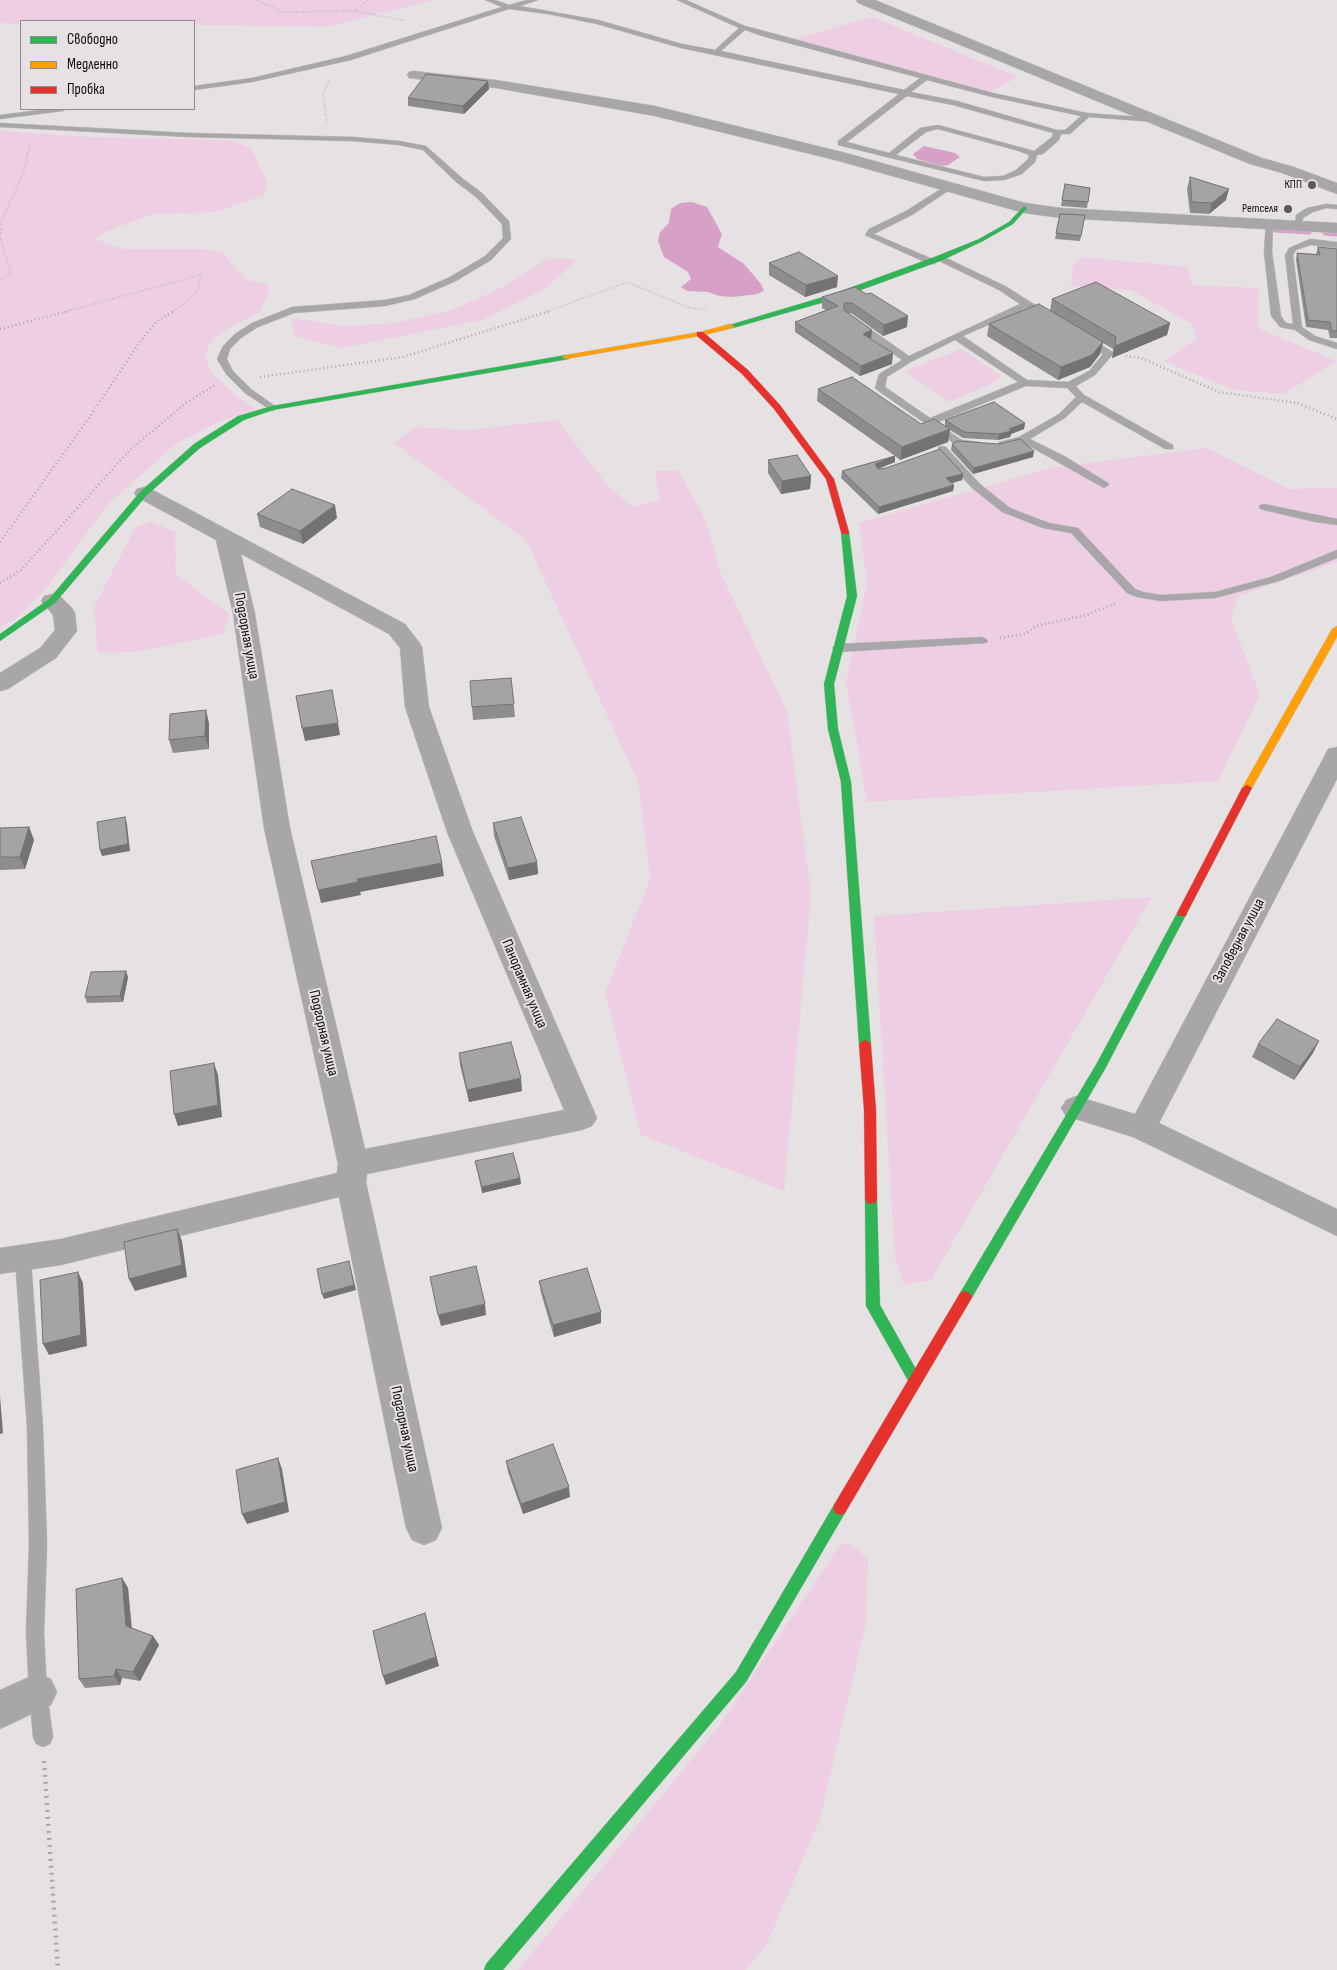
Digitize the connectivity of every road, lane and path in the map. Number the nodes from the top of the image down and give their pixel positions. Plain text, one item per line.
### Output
1 (256, 0) edge
2 (368, 0) edge
3 (488, 0) edge
4 (534, 0) edge
5 (680, 0) edge
6 (863, 0) edge
7 (509, 6) junction
8 (355, 11) junction
9 (743, 27) junction
10 (436, 29) junction
11 (716, 52) junction
12 (348, 58) junction
13 (414, 75) dead end
14 (927, 76) junction
15 (195, 88) edge
16 (905, 94) junction
17 (55, 110) edge
18 (1087, 115) junction
19 (0, 117) edge
20 (1154, 120) junction
21 (0, 125) edge
22 (34, 127) junction
23 (1057, 132) junction
24 (324, 140) junction
25 (1033, 154) junction
26 (890, 156) junction
27 (1256, 161) junction
28 (950, 187) junction
29 (1337, 189) edge
30 (1337, 198) edge
31 (1337, 207) edge
32 (1024, 208) junction
33 (1269, 224) junction
34 (1298, 225) junction
35 (1337, 228) edge
36 (1320, 235) junction
37 (1337, 245) edge
38 (1279, 253) junction
39 (936, 260) junction
40 (0, 280) edge
41 (1027, 304) junction
42 (709, 310) dead end
43 (847, 317) edge
44 (1060, 323) edge
45 (0, 328) edge
46 (1298, 328) junction
47 (1076, 333) edge
48 (700, 334) junction
49 (956, 336) junction
50 (1337, 346) edge
51 (1109, 353) junction
52 (908, 360) junction
53 (236, 379) junction
54 (1025, 383) junction
55 (1070, 385) junction
56 (1081, 397) junction
57 (272, 408) junction
58 (1337, 419) edge
59 (929, 422) junction
60 (1023, 439) junction
61 (960, 443) junction
62 (1169, 447) dead end
63 (1104, 485) dead end
64 (144, 493) junction
65 (1264, 507) dead end
66 (1337, 522) edge
67 (226, 537) junction
68 (0, 542) edge
69 (1337, 553) edge
70 (0, 583) edge
71 (1131, 591) junction
72 (52, 601) junction
73 (1337, 629) edge
74 (0, 638) edge
75 (982, 641) joint
76 (838, 648) junction
77 (0, 684) edge
78 (1337, 755) edge
79 (1076, 1108) junction
80 (1142, 1128) junction
81 (352, 1173) junction
82 (1337, 1223) edge
83 (12, 1260) edge
84 (915, 1380) junction
85 (424, 1528) dead end
86 (38, 1692) junction
87 (0, 1710) edge
88 (43, 1737) joint
89 (58, 1970) edge
90 (492, 1970) edge

1 - 8 path
2 - 8 path
3 - 7 lane
4 - 7 lane
5 - 9 lane
6 - 20 street
7 - 10 lane
7 - 11 lane
8 - 10 path
9 - 11 lane
9 - 14 lane
10 - 12 lane
11 - 16 lane
12 - 15 lane
12 - 24 path
13 - 28 street
14 - 16 lane
14 - 18 lane
16 - 23 lane
16 - 26 lane
17 - 19 lane
18 - 20 lane
18 - 23 lane
20 - 27 street
21 - 22 lane
22 - 24 lane
22 - 40 path
23 - 25 lane
24 - 53 lane
25 - 26 lane
25 - 26 lane
27 - 29 street
27 - 30 street
28 - 32 street
28 - 39 lane
31 - 34 lane
32 - 33 street
32 - 39 street
33 - 34 street
33 - 38 lane
34 - 36 street
35 - 36 street
36 - 37 lane
36 - 38 lane
38 - 46 lane
38 - 46 lane
39 - 41 lane
39 - 48 street
41 - 44 lane
41 - 49 lane
42 - 53 path
43 - 52 lane
45 - 68 path
46 - 50 lane
47 - 51 lane
48 - 57 street
48 - 76 street
49 - 52 lane
49 - 54 lane
51 - 55 lane
51 - 58 path
52 - 59 lane
53 - 57 lane
53 - 70 path
54 - 55 lane
54 - 59 lane
55 - 56 lane
56 - 60 lane
56 - 62 lane
57 - 64 street
59 - 61 lane
60 - 61 lane
60 - 63 lane
61 - 71 lane
64 - 67 street
64 - 72 street
65 - 66 lane
67 - 81 street, Подгорная улица
67 - 81 street, Панорамная улица
69 - 71 lane
71 - 75 path
72 - 74 street
72 - 77 street
73 - 79 street
75 - 76 lane
76 - 84 street
78 - 80 street, Заповедная улица
79 - 80 street
79 - 84 street
80 - 82 street
81 - 83 street
81 - 85 street, Подгорная улица
83 - 86 lane
84 - 90 street
86 - 87 street
86 - 88 lane
88 - 89 path

